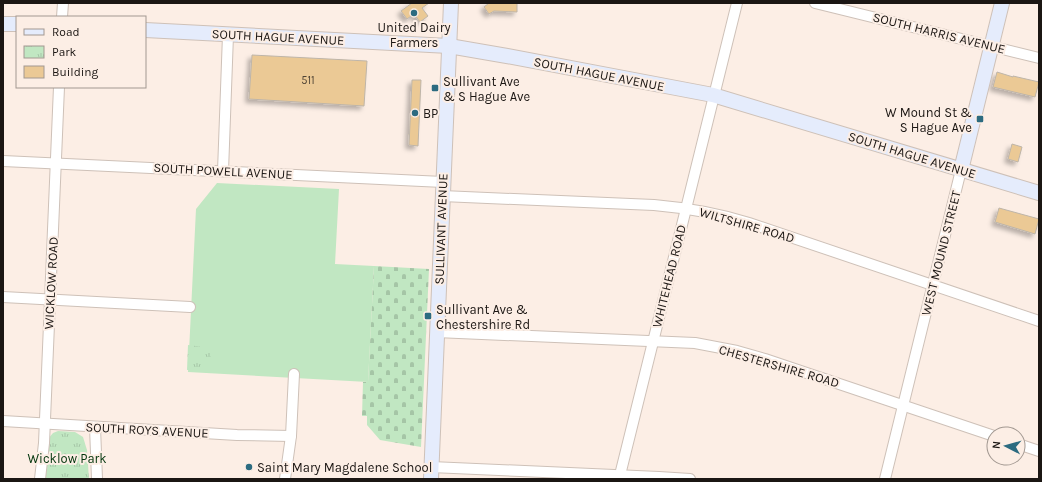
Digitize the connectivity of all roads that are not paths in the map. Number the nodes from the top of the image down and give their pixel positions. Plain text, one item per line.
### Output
1 (63, 3) edge
2 (451, 3) edge
3 (737, 3) edge
4 (815, 3) edge
5 (1002, 3) edge
6 (62, 16) edge
7 (3, 24) edge
8 (16, 24) edge
9 (146, 30) edge
10 (228, 35) junction
11 (449, 46) junction
12 (991, 46) junction
13 (1039, 58) edge
14 (59, 88) edge
15 (713, 95) junction
16 (3, 161) edge
17 (56, 164) junction
18 (961, 170) junction
19 (223, 171) junction
20 (443, 189) junction
21 (1039, 193) edge
22 (686, 207) junction
23 (933, 285) junction
24 (3, 297) edge
25 (50, 300) junction
26 (190, 307) dead end
27 (1039, 321) edge
28 (436, 332) junction
29 (653, 341) junction
30 (294, 374) dead end
31 (903, 405) junction
32 (3, 421) edge
33 (45, 423) junction
34 (95, 427) junction
35 (986, 433) edge
36 (291, 436) junction
37 (1026, 447) edge
38 (1039, 451) edge
39 (431, 473) edge
40 (619, 477) edge
41 (40, 479) edge
42 (97, 479) edge
43 (285, 479) edge
44 (690, 479) edge
45 (885, 479) edge

1 - 6 street
2 - 11 street, SULLIVANT AVENUE
3 - 15 street, WHITEHEAD ROAD
4 - 12 street, SOUTH HARRIS AVENUE
5 - 12 street, WEST MOUND STREET
7 - 8 street
9 - 10 street, SOUTH HAGUE AVENUE
10 - 11 street, SOUTH HAGUE AVENUE
10 - 19 street
11 - 15 street, SOUTH HAGUE AVENUE
11 - 20 street, SULLIVANT AVENUE
12 - 13 street, SOUTH HARRIS AVENUE
12 - 18 street, WEST MOUND STREET
14 - 17 street, WICKLOW ROAD
15 - 18 street, SOUTH HAGUE AVENUE
15 - 22 street, WHITEHEAD ROAD
16 - 17 street, SOUTH POWELL AVENUE
17 - 19 street, SOUTH POWELL AVENUE
17 - 25 street, WICKLOW ROAD
18 - 21 street, SOUTH HAGUE AVENUE
18 - 23 street, WEST MOUND STREET
19 - 20 street, SOUTH POWELL AVENUE
20 - 22 street, WILTSHIRE ROAD
20 - 28 street, SULLIVANT AVENUE
22 - 23 street, WILTSHIRE ROAD
22 - 29 street, WHITEHEAD ROAD
23 - 27 street, WILTSHIRE ROAD
23 - 31 street, WEST MOUND STREET
24 - 25 street
25 - 26 street
25 - 33 street, WICKLOW ROAD
28 - 29 street, CHESTERSHIRE ROAD
28 - 39 street, SULLIVANT AVENUE
29 - 31 street, CHESTERSHIRE ROAD
29 - 40 street, WHITEHEAD ROAD
30 - 36 street
31 - 35 street, CHESTERSHIRE ROAD
31 - 45 street, WEST MOUND STREET
32 - 33 street, SOUTH ROYS AVENUE
33 - 34 street, SOUTH ROYS AVENUE
33 - 41 street, WICKLOW ROAD
34 - 36 street, SOUTH ROYS AVENUE
34 - 42 street
36 - 43 street
37 - 38 street
39 - 40 street
40 - 44 street

